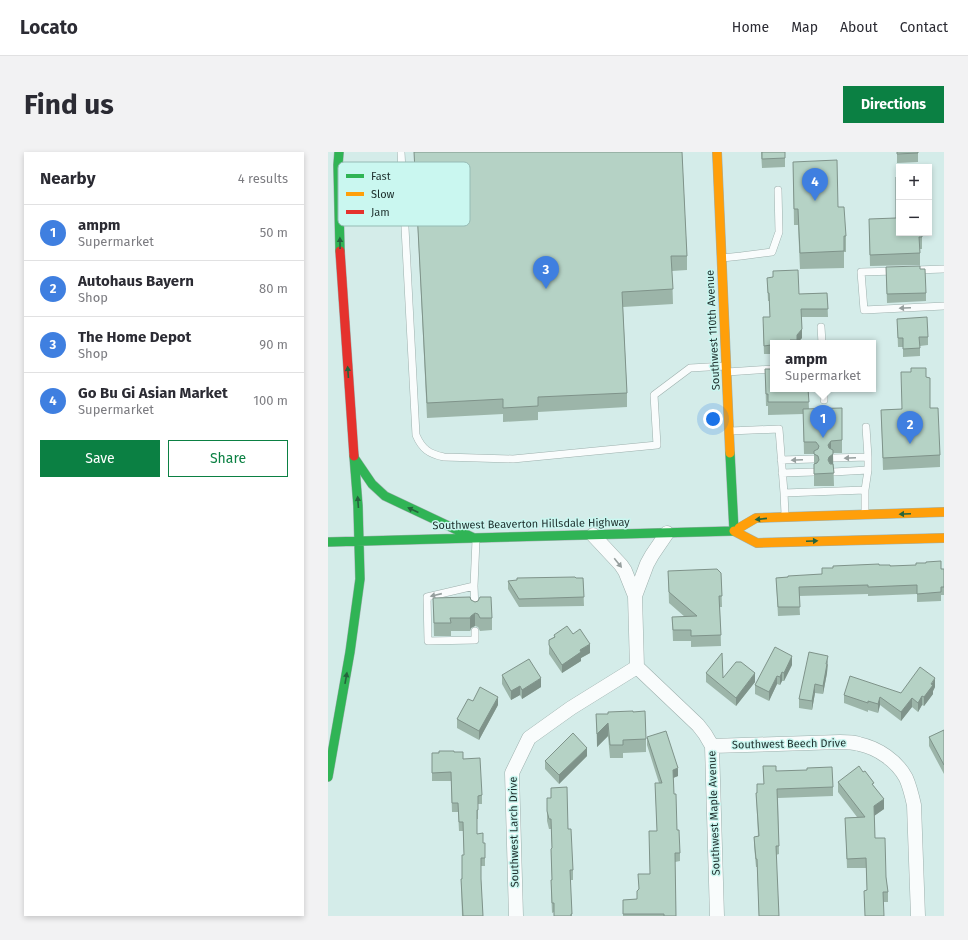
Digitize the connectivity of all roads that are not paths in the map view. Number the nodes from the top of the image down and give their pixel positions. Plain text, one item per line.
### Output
1 (339, 152) edge
2 (401, 152) edge
3 (717, 152) edge
4 (338, 162) edge
5 (402, 162) edge
6 (778, 190) dead end
7 (339, 226) edge
8 (405, 226) edge
9 (722, 258) junction
10 (944, 269) edge
11 (944, 306) edge
12 (821, 327) dead end
13 (822, 340) edge
14 (727, 369) junction
15 (770, 369) edge
16 (824, 392) edge
17 (824, 400) dead end
18 (866, 427) dead end
19 (730, 431) junction
20 (354, 457) junction
21 (868, 457) junction
22 (833, 458) edge
23 (814, 459) edge
24 (781, 460) junction
25 (868, 470) junction
26 (814, 472) edge
27 (833, 472) edge
28 (782, 473) junction
29 (864, 490) junction
30 (784, 493) junction
31 (944, 512) edge
32 (865, 515) junction
33 (785, 518) junction
34 (734, 531) junction
35 (667, 533) junction
36 (593, 535) junction
37 (475, 538) junction
38 (944, 538) edge
39 (360, 541) junction
40 (328, 542) edge
41 (474, 586) junction
42 (636, 596) junction
43 (475, 610) edge
44 (475, 631) dead end
45 (637, 667) junction
46 (712, 746) junction
47 (328, 777) edge
48 (516, 916) edge
49 (718, 916) edge
50 (918, 916) edge

4 -> 1 main road
2 - 5 lane
3 - 9 main road, Southwest 110th Avenue
6 - 9 lane
20 -> 7 main road
8 - 14 lane
9 - 14 main road, Southwest 110th Avenue
11 -> 10 lane
12 - 13 lane
14 - 15 lane
14 - 19 main road, Southwest 110th Avenue
16 - 17 lane
18 - 21 lane
19 - 24 lane
19 - 34 main road, Southwest 110th Avenue
37 -> 20 main road
39 -> 20 main road
21 -> 22 lane
21 - 25 lane
23 -> 24 lane
24 - 28 lane
25 - 27 lane
25 - 29 lane
26 - 28 lane
28 - 30 lane
29 - 30 lane
29 - 32 lane
30 - 33 lane
31 -> 32 main road, Southwest Beaverton Hillsdale Highway
32 - 33 main road, Southwest Beaverton Hillsdale Highway
33 -> 34 main road, Southwest Beaverton Hillsdale Highway
34 - 35 main road, Southwest Beaverton Hillsdale Highway
34 -> 38 main road, Southwest Beaverton Hillsdale Highway
35 - 36 main road, Southwest Beaverton Hillsdale Highway
35 - 42 street
36 - 37 main road, Southwest Beaverton Hillsdale Highway
36 -> 42 street
37 - 39 main road, Southwest Beaverton Hillsdale Highway
37 - 41 lane
39 - 40 main road, Southwest Beaverton Hillsdale Highway
47 -> 39 main road
41 - 43 lane
41 -> 44 lane
42 - 45 street
45 - 46 street, Southwest Maple Avenue
45 - 48 street, Southwest Larch Drive
46 - 49 street, Southwest Maple Avenue
46 - 50 street, Southwest Beech Drive

